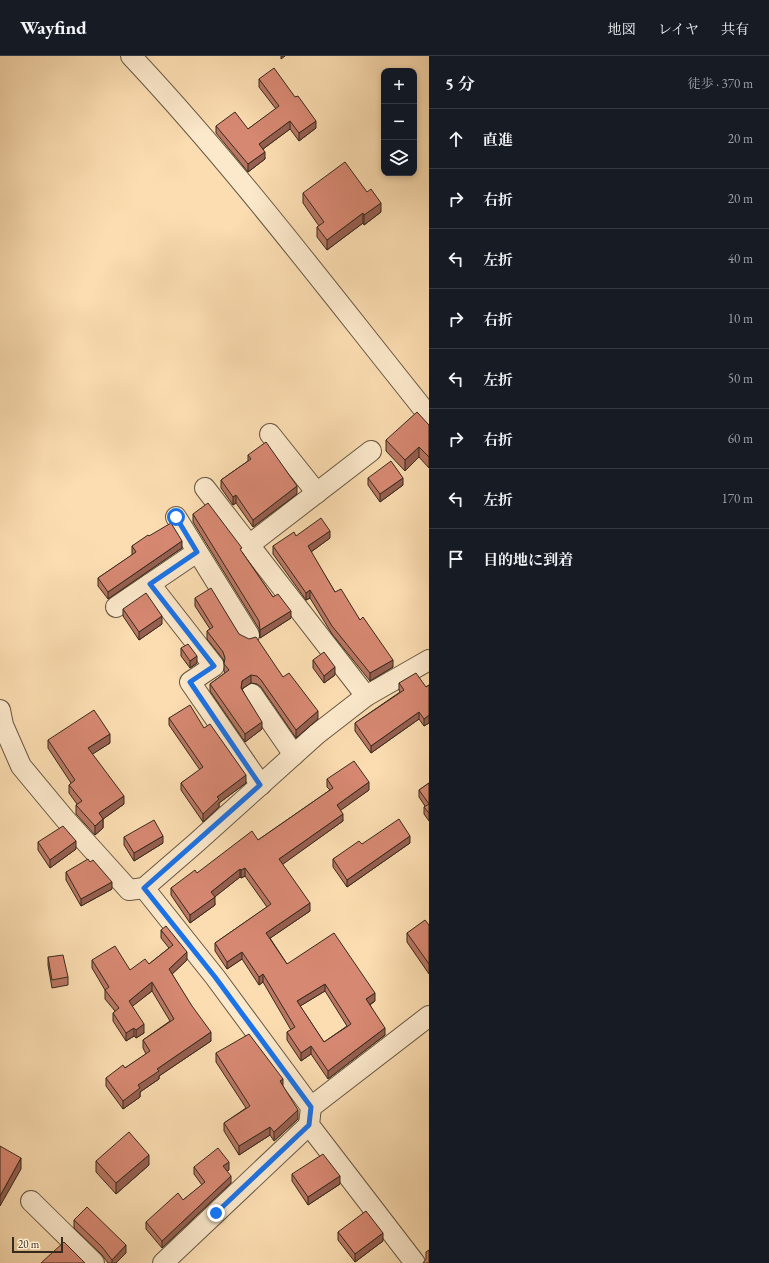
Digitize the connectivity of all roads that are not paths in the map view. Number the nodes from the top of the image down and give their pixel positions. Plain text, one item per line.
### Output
1 (131, 56) edge
2 (429, 416) edge
3 (270, 434) dead end
4 (371, 451) dead end
5 (205, 488) dead end
6 (317, 493) junction
7 (176, 517) dead end
8 (249, 545) junction
9 (197, 552) junction
10 (150, 584) junction
11 (116, 607) dead end
12 (249, 635) dead end
13 (429, 660) edge
14 (252, 694) dead end
15 (366, 696) junction
16 (0, 710) edge
17 (294, 755) junction
18 (260, 785) junction
19 (144, 888) junction
20 (429, 1016) edge
21 (310, 1116) junction
22 (31, 1201) dead end
23 (94, 1263) edge
24 (163, 1263) edge
25 (415, 1263) edge

1 - 2 street
3 - 6 street
4 - 6 street
5 - 8 street
6 - 8 street
7 - 9 street
8 - 15 street
9 - 10 street
9 - 12 street
10 - 11 street
10 - 18 street
13 - 15 street
14 - 17 street
15 - 17 street
16 - 19 street
17 - 18 street
18 - 19 street
19 - 21 street
20 - 21 street
21 - 24 street
21 - 25 street
22 - 23 street

